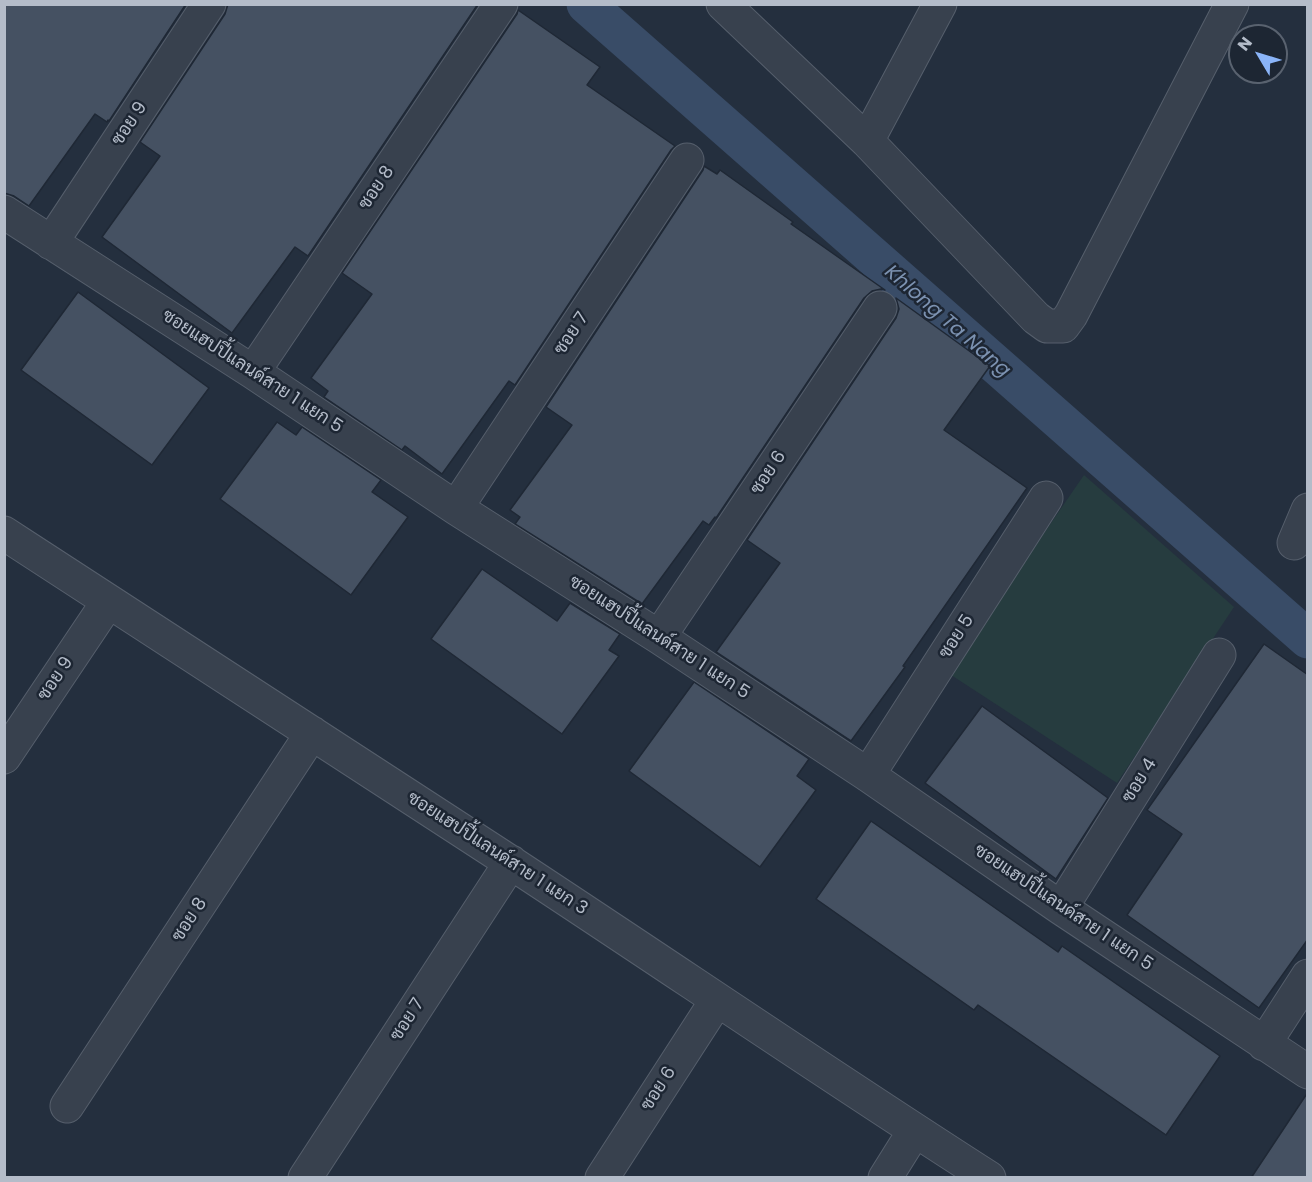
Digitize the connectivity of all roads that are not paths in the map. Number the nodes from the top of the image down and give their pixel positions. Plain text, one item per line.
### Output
1 (209, 4) edge
2 (501, 4) edge
3 (723, 4) edge
4 (940, 4) edge
5 (1232, 4) edge
6 (867, 141) junction
7 (687, 160) dead end
8 (4, 213) edge
9 (51, 243) junction
10 (880, 308) dead end
11 (253, 372) junction
12 (1047, 498) dead end
13 (456, 508) junction
14 (1308, 510) edge
15 (4, 533) edge
16 (1294, 543) dead end
17 (108, 602) junction
18 (658, 637) junction
19 (1219, 655) dead end
20 (312, 733) junction
21 (4, 757) edge
22 (868, 775) junction
23 (511, 862) junction
24 (1061, 908) junction
25 (1308, 976) edge
26 (717, 1000) junction
27 (1264, 1044) junction
28 (1308, 1072) edge
29 (68, 1106) dead end
30 (915, 1130) junction
31 (305, 1178) edge
32 (602, 1178) edge
33 (885, 1178) edge
34 (989, 1178) edge

1 - 9 street, ซอย 9
2 - 11 street, ซอย 8
3 - 6 street
4 - 6 street
5 - 6 street
7 - 13 street, ซอย 7
8 - 9 street, ซอยแฮปปี้แลนด์สาย 1 แยก 5
9 - 11 street, ซอยแฮปปี้แลนด์สาย 1 แยก 5
10 - 18 street, ซอย 6
11 - 13 street, ซอยแฮปปี้แลนด์สาย 1 แยก 5
12 - 22 street, ซอย 5
13 - 18 street, ซอยแฮปปี้แลนด์สาย 1 แยก 5
14 - 16 street
15 - 17 street, ซอยแฮปปี้แลนด์สาย 1 แยก 3
17 - 20 street, ซอยแฮปปี้แลนด์สาย 1 แยก 3
17 - 21 street, ซอย 9
18 - 22 street, ซอยแฮปปี้แลนด์สาย 1 แยก 5
19 - 24 street, ซอย 4
20 - 23 street, ซอยแฮปปี้แลนด์สาย 1 แยก 3
20 - 29 street, ซอย 8
22 - 24 street, ซอยแฮปปี้แลนด์สาย 1 แยก 5
23 - 26 street, ซอยแฮปปี้แลนด์สาย 1 แยก 3
23 - 31 street, ซอย 7
24 - 27 street, ซอยแฮปปี้แลนด์สาย 1 แยก 5
25 - 27 street
26 - 30 street, ซอยแฮปปี้แลนด์สาย 1 แยก 3
26 - 32 street, ซอย 6
27 - 28 street, ซอยแฮปปี้แลนด์สาย 1 แยก 5
30 - 33 street
30 - 34 street, ซอยแฮปปี้แลนด์สาย 1 แยก 3

